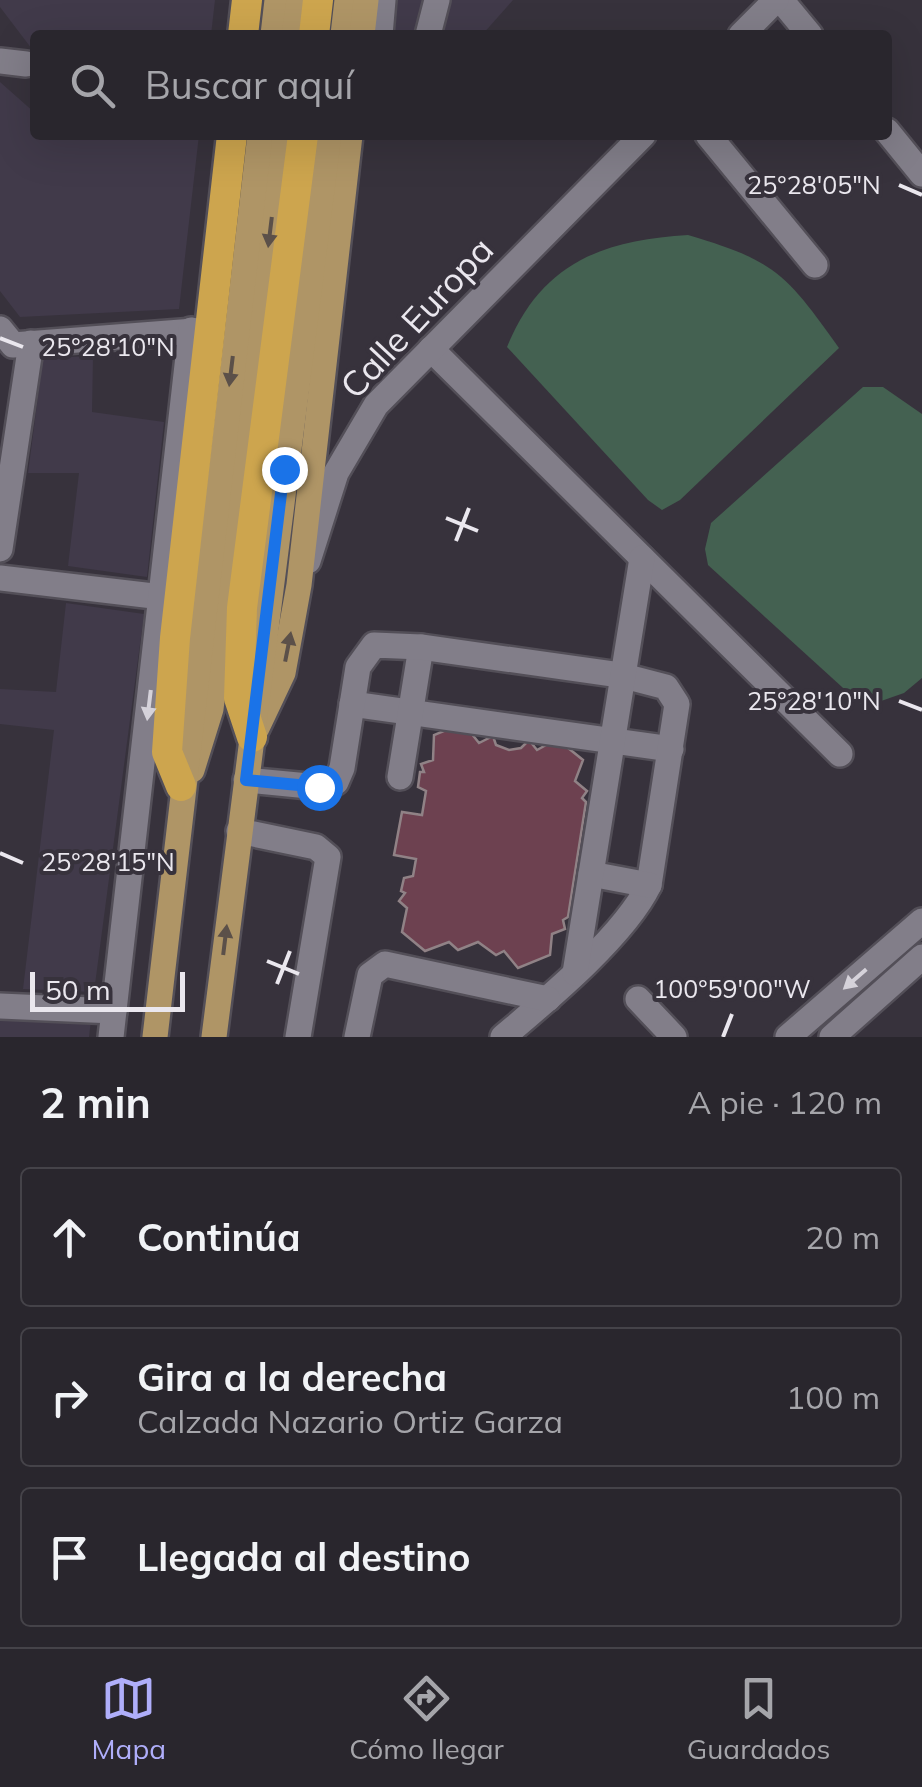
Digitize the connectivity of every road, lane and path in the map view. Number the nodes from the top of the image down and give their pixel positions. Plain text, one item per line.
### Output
1 (248, 0) edge
2 (277, 0) edge
3 (298, 0) edge
4 (318, 0) edge
5 (348, 0) edge
6 (366, 0) edge
7 (384, 0) edge
8 (437, 0) edge
9 (779, 0) edge
10 (244, 30) edge
11 (274, 30) edge
12 (295, 30) edge
13 (315, 30) edge
14 (344, 30) edge
15 (363, 30) edge
16 (381, 30) edge
17 (429, 30) edge
18 (747, 30) edge
19 (806, 30) edge
20 (0, 61) edge
21 (26, 64) dead end
22 (892, 136) edge
23 (231, 140) edge
24 (259, 140) edge
25 (281, 140) edge
26 (301, 140) edge
27 (328, 140) edge
28 (349, 140) edge
29 (638, 140) edge
30 (712, 140) edge
31 (922, 174) edge
32 (815, 265) dead end
33 (201, 330) junction
34 (11, 343) edge
35 (431, 349) junction
36 (0, 549) edge
37 (642, 558) junction
38 (0, 578) edge
39 (299, 584) junction
40 (162, 597) junction
41 (421, 647) junction
42 (620, 675) junction
43 (352, 704) junction
44 (412, 712) junction
45 (252, 737) junction
46 (610, 740) junction
47 (671, 749) junction
48 (840, 754) dead end
49 (400, 777) dead end
50 (246, 780) junction
51 (181, 786) junction
52 (238, 831) junction
53 (591, 874) junction
54 (649, 884) junction
55 (922, 921) edge
56 (922, 956) edge
57 (575, 972) junction
58 (548, 998) junction
59 (638, 999) dead end
60 (0, 1006) edge
61 (114, 1010) junction
62 (111, 1037) edge
63 (155, 1037) edge
64 (214, 1037) edge
65 (298, 1037) edge
66 (357, 1037) edge
67 (504, 1037) edge
68 (674, 1037) edge
69 (788, 1037) edge
70 (832, 1037) edge

1 - 10 highway
2 - 11 main road
3 - 12 main road
4 - 13 highway
5 - 14 main road
6 - 15 main road
7 - 16 street
8 - 17 street
9 - 18 street
9 - 19 street
20 - 21 street
22 - 31 street
23 - 33 highway
24 -> 51 main road
25 -> 51 main road
26 - 45 highway
27 - 45 main road
28 - 39 main road
29 - 35 street, Calle Europa
30 - 32 street
33 - 34 street
33 - 40 street
33 - 51 highway
34 - 36 street
35 - 37 street
35 - 39 street, Calle Europa
37 - 42 street
37 - 48 street
38 - 40 street
45 -> 39 main road
40 -> 61 street
41 - 42 street
41 - 43 street
41 - 44 street
42 - 46 street
42 - 47 street
43 - 44 street
43 - 50 street
44 - 46 street
44 - 49 street
45 - 50 main road
46 - 47 street
46 - 53 street
47 - 54 street
50 - 52 main road
51 - 63 main road
64 -> 52 main road
52 - 65 street
53 - 54 street
53 - 57 street
54 - 57 street
55 -> 69 street
56 - 70 street
57 - 58 street
58 - 66 street
58 - 67 street
59 - 68 street
60 - 61 street
61 - 62 street

